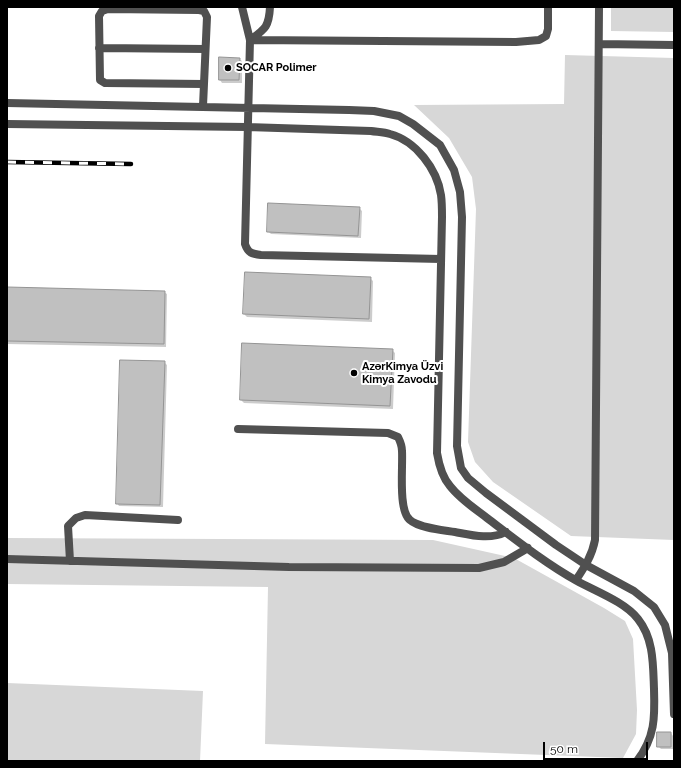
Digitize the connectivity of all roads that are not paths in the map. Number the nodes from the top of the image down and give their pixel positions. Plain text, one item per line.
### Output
1 (242, 7) edge
2 (270, 7) edge
3 (548, 7) edge
4 (599, 7) edge
5 (250, 40) junction
6 (599, 44) junction
7 (674, 45) edge
8 (99, 48) junction
9 (206, 48) junction
10 (204, 84) junction
11 (7, 103) edge
12 (203, 106) junction
13 (247, 107) junction
14 (7, 124) edge
15 (247, 127) junction
16 (441, 259) junction
17 (238, 429) dead end
18 (178, 520) dead end
19 (506, 532) junction
20 (528, 548) junction
21 (7, 560) edge
22 (70, 561) junction
23 (586, 565) junction
24 (576, 580) junction
25 (674, 714) edge
26 (637, 761) edge

1 - 5 lane
2 - 5 lane
3 - 5 lane
4 - 6 lane
5 - 13 lane
6 - 7 lane
6 - 23 lane
8 - 9 lane
8 - 9 lane
8 - 10 lane
9 - 10 lane
10 - 12 lane
11 - 12 lane
12 - 13 lane
13 - 15 lane
13 - 23 lane
14 - 15 lane
15 - 16 lane
15 - 16 lane
16 - 19 lane
17 - 19 lane
18 - 22 lane
19 - 20 lane
20 - 22 lane
20 - 24 lane
21 - 22 lane
23 - 24 lane
23 - 25 lane
24 - 26 lane

